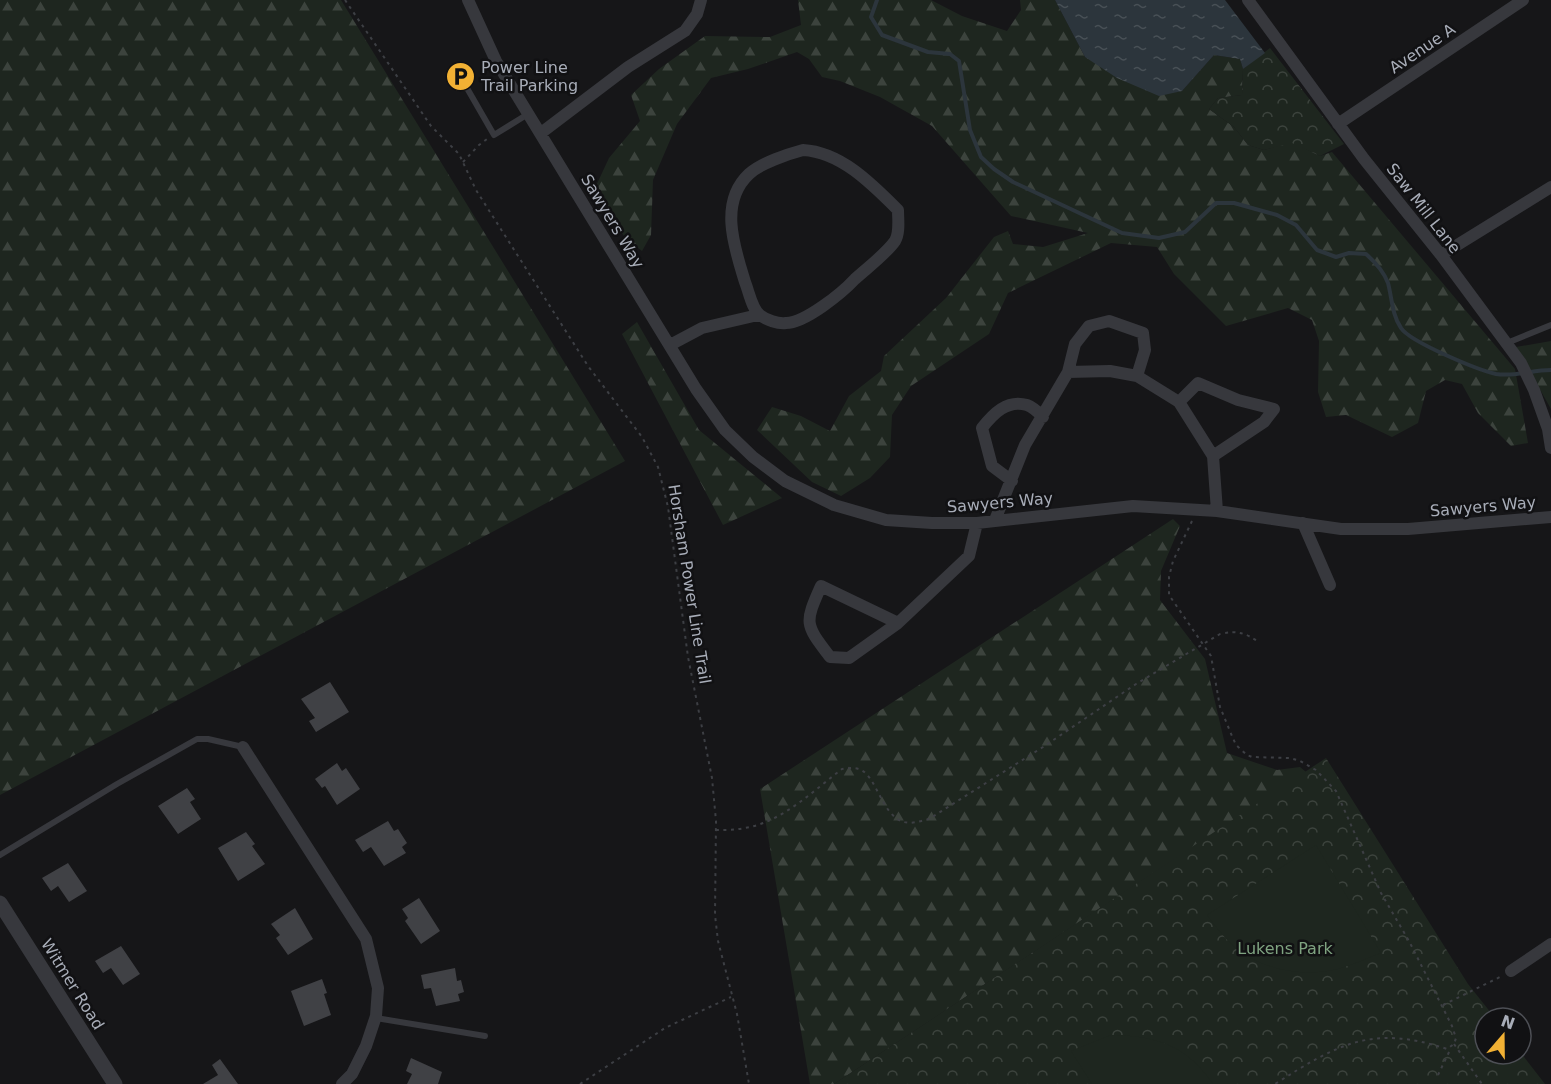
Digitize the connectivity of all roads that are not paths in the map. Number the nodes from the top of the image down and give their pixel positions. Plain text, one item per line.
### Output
1 (468, 0) edge
2 (701, 0) edge
3 (1248, 0) edge
4 (1523, 0) edge
5 (460, 76) dead end
6 (529, 114) junction
7 (1338, 124) junction
8 (541, 133) junction
9 (1551, 187) edge
10 (1441, 255) junction
11 (758, 315) junction
12 (1551, 325) edge
13 (1506, 343) junction
14 (670, 345) junction
15 (1068, 372) junction
16 (1137, 376) junction
17 (1179, 402) junction
18 (1043, 417) junction
19 (1551, 448) edge
20 (1213, 456) junction
21 (1012, 481) junction
22 (1217, 511) junction
23 (1551, 517) edge
24 (995, 520) junction
25 (977, 523) junction
26 (1303, 523) junction
27 (1330, 585) dead end
28 (898, 623) junction
29 (243, 747) joint
30 (0, 855) edge
31 (0, 903) edge
32 (1551, 944) edge
33 (1511, 971) road end
34 (375, 1018) junction
35 (485, 1036) dead end
36 (115, 1084) edge
37 (342, 1084) edge

1 - 6 street, Sawyers Way
2 - 8 street
3 - 7 street, Saw Mill Lane
4 - 7 street, Avenue A
5 - 6 lane
6 - 8 street, Sawyers Way
7 - 10 street, Saw Mill Lane
8 - 14 street, Sawyers Way
9 - 10 street
10 - 13 street, Saw Mill Lane
11 - 11 street
11 - 14 street
12 - 13 lane
13 - 19 street, Saw Mill Lane
14 - 25 street, Sawyers Way
15 - 16 street
15 - 16 street
15 - 18 street
16 - 17 street
17 - 20 street
17 - 20 street
18 - 21 street
18 - 21 street
20 - 22 street
21 - 24 street
22 - 24 street, Sawyers Way
22 - 26 street, Sawyers Way
23 - 26 street, Sawyers Way
24 - 25 street, Sawyers Way
25 - 28 street
26 - 27 street
28 - 28 street
29 - 30 lane
29 - 34 street
31 - 36 street, Witmer Road
32 - 33 street
34 - 35 lane
34 - 37 street

